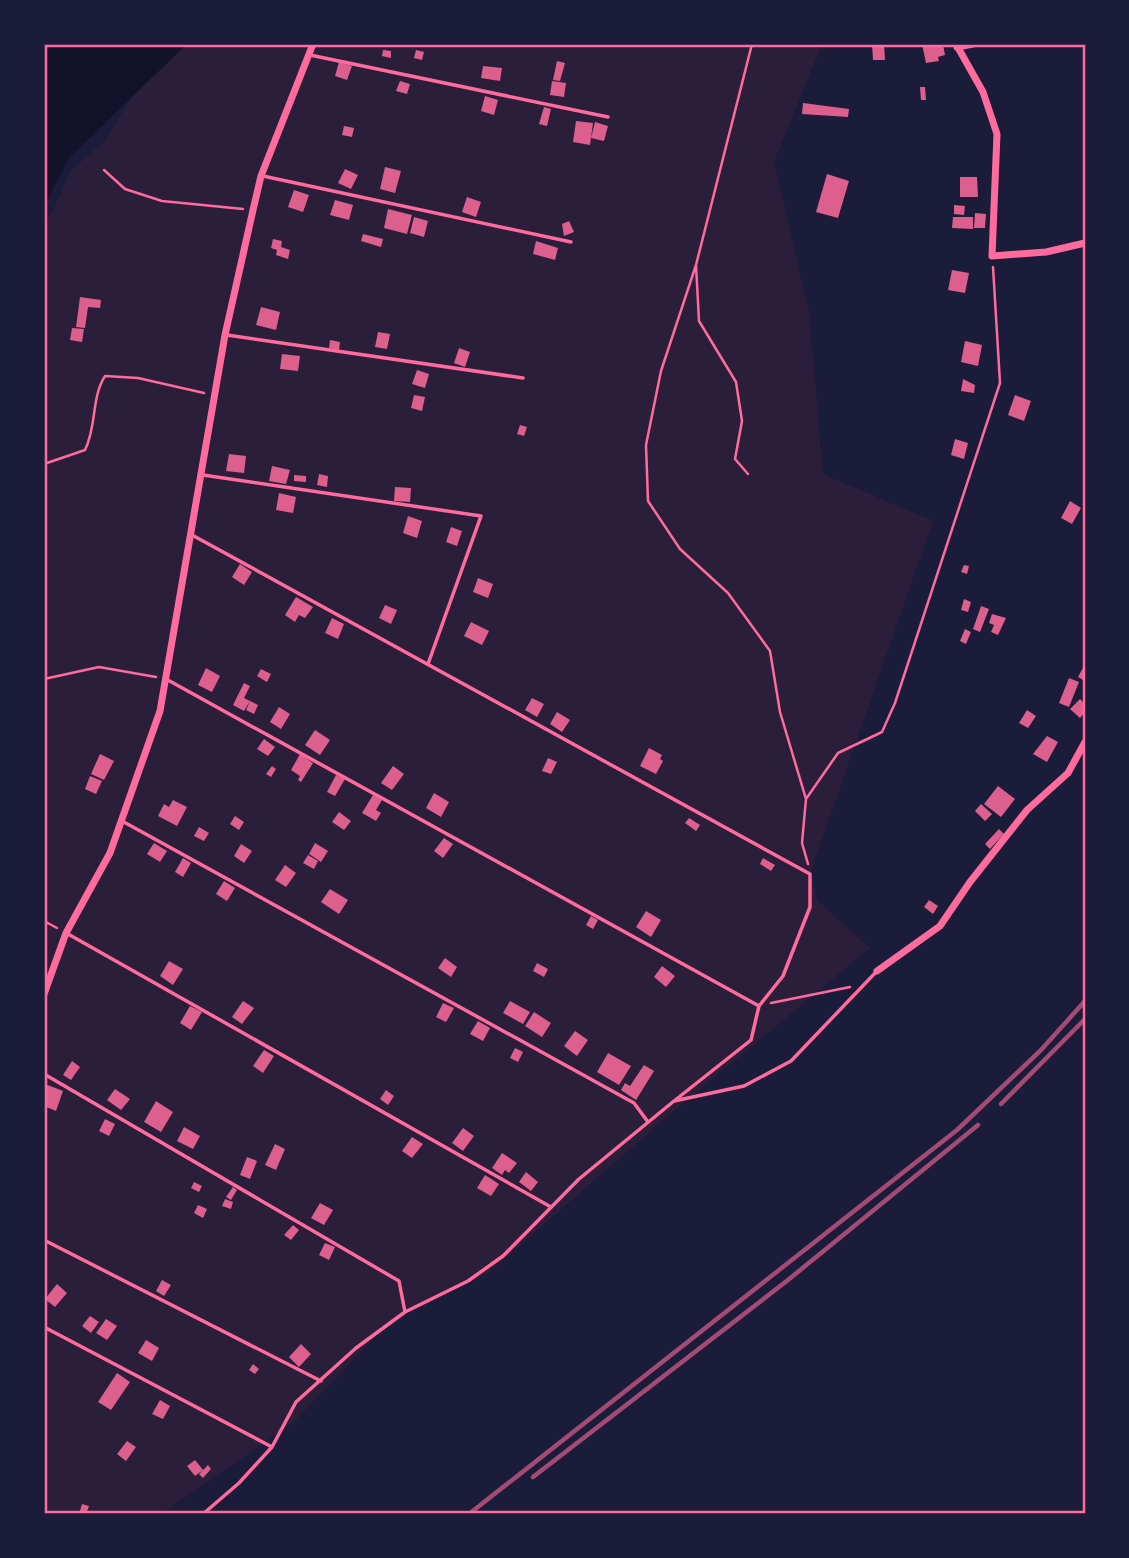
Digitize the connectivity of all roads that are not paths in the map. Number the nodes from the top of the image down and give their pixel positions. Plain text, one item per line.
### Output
1 (313, 44) edge
2 (973, 44) edge
3 (957, 45) edge
4 (308, 55) junction
5 (608, 117) dead end
6 (261, 176) junction
7 (571, 243) dead end
8 (1085, 243) edge
9 (225, 335) junction
10 (523, 379) dead end
11 (203, 475) junction
12 (192, 535) junction
13 (428, 664) junction
14 (166, 679) junction
15 (1085, 743) edge
16 (122, 821) junction
17 (66, 933) junction
18 (877, 971) joint
19 (44, 994) edge
20 (759, 1006) junction
21 (44, 1074) edge
22 (674, 1101) junction
23 (648, 1122) junction
24 (551, 1207) junction
25 (44, 1240) edge
26 (405, 1312) junction
27 (44, 1326) edge
28 (321, 1381) junction
29 (272, 1447) junction
30 (203, 1514) edge

1 - 4 street
2 - 3 street
3 - 8 street
4 - 5 lane
4 - 6 street
6 - 7 lane
6 - 9 street
9 - 10 lane
9 - 11 street
11 - 12 street
11 - 13 lane
12 - 13 lane
12 - 14 street
13 - 20 lane
14 - 16 street
14 - 20 lane
15 - 18 street
16 - 17 street
16 - 23 lane
17 - 19 street
17 - 24 lane
18 - 22 lane
20 - 22 lane
21 - 26 lane
22 - 23 lane
23 - 24 lane
24 - 26 lane
25 - 28 lane
26 - 28 lane
27 - 29 lane
28 - 29 lane
29 - 30 lane

